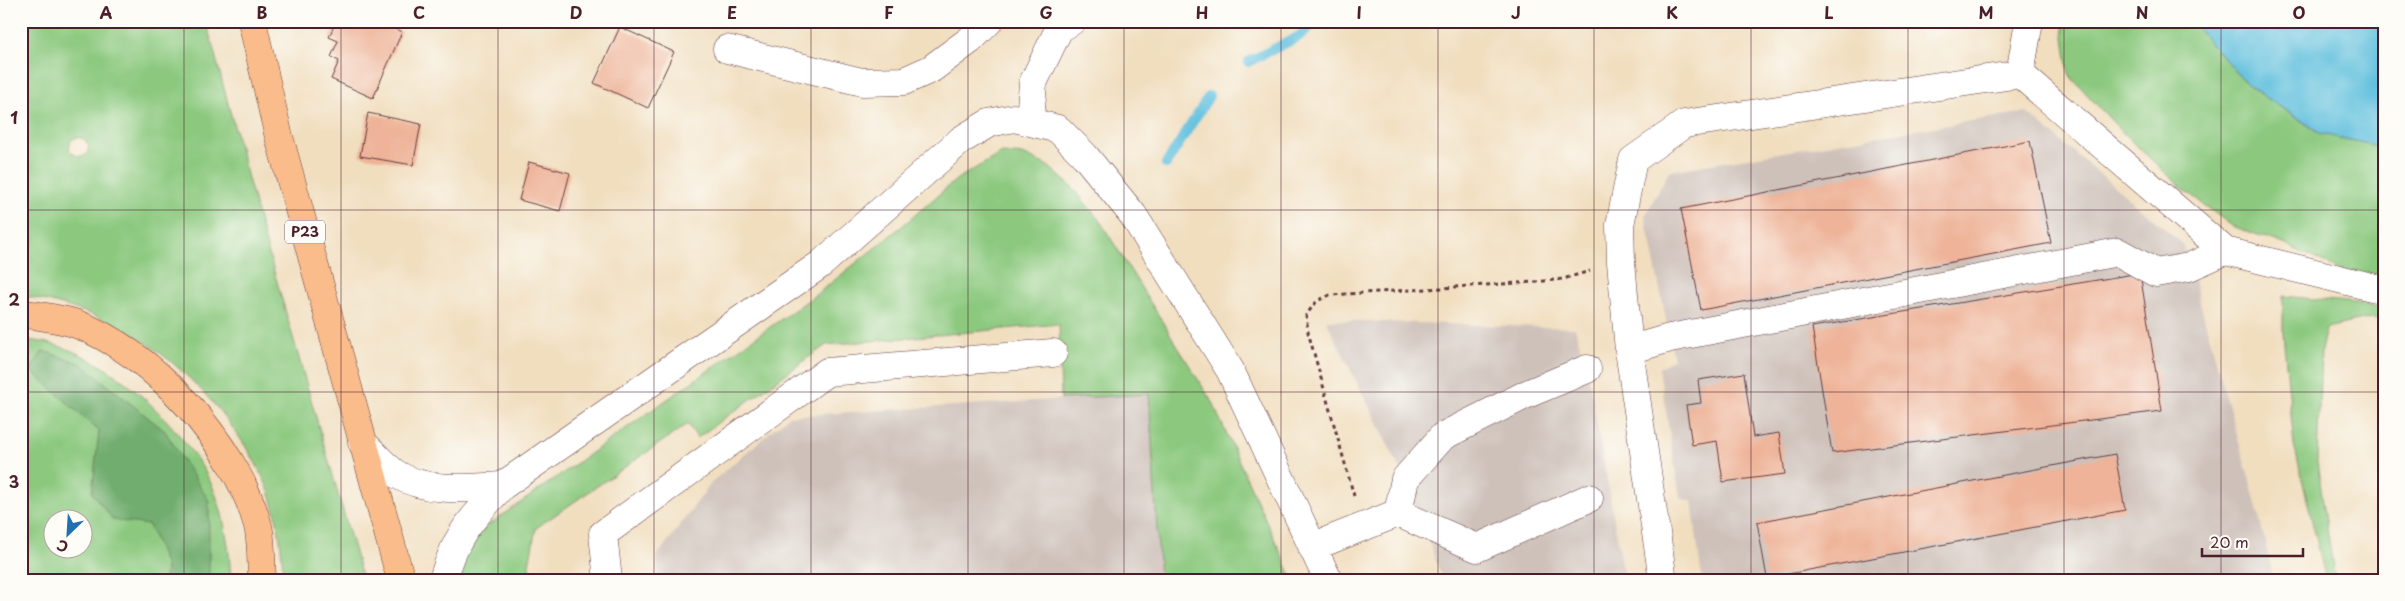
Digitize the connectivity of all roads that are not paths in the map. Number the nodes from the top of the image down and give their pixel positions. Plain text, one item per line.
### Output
1 (252, 21) edge
2 (989, 21) edge
3 (1072, 21) edge
4 (2029, 21) edge
5 (728, 49) dead end
6 (2020, 74) junction
7 (1030, 120) junction
8 (2225, 251) junction
9 (2384, 290) edge
10 (21, 312) edge
11 (1629, 350) junction
12 (1053, 353) dead end
13 (1587, 369) dead end
14 (362, 442) junction
15 (502, 486) junction
16 (1589, 498) dead end
17 (1398, 513) junction
18 (1312, 547) junction
19 (262, 580) edge
20 (401, 580) edge
21 (444, 580) edge
22 (608, 580) edge
23 (1328, 580) edge
24 (1663, 580) edge

1 - 14 highway, Р23
2 - 5 street
3 - 7 street
4 - 6 street
6 - 8 street
6 - 11 street
7 - 15 street
7 - 18 street
8 - 9 street
8 - 11 street
10 - 19 highway
11 - 24 street
12 - 22 street
13 - 17 street
14 - 15 street
14 - 20 highway, Р23
15 - 21 street
16 - 17 street
17 - 18 street
18 - 23 street

